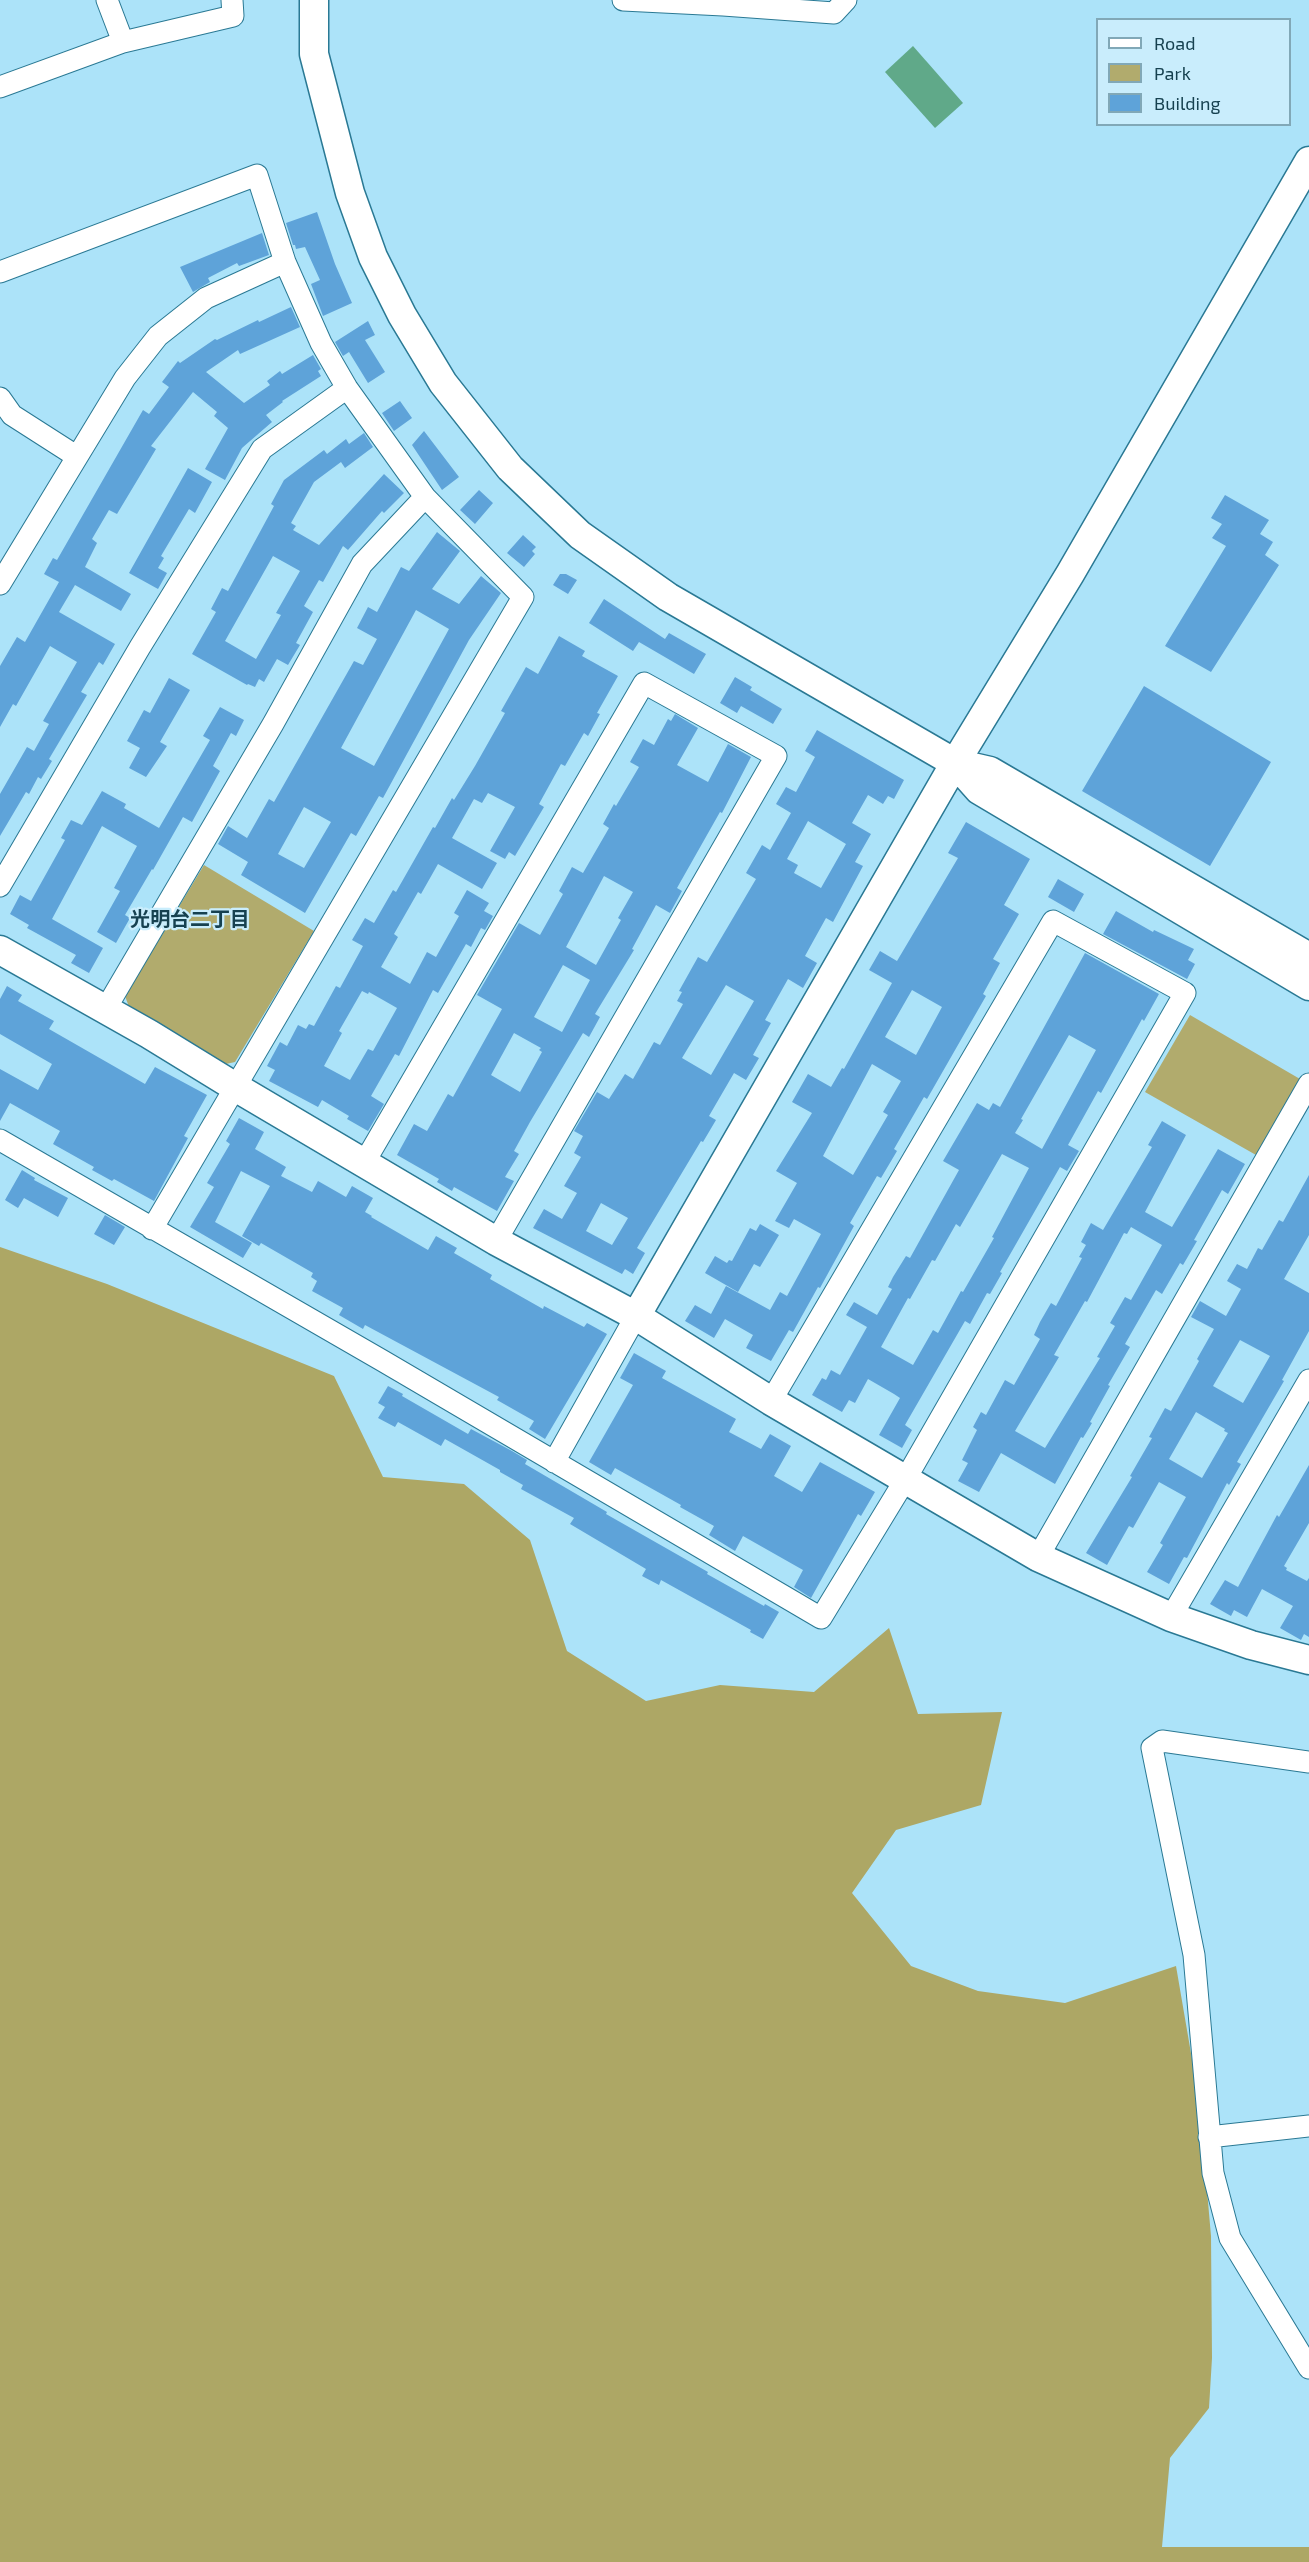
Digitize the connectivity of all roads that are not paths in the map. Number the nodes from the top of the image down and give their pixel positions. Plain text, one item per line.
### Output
1 (106, 0) edge
2 (232, 0) edge
3 (314, 0) edge
4 (623, 0) edge
5 (846, 0) edge
6 (723, 2) edge
7 (123, 42) junction
8 (0, 87) edge
9 (1309, 161) edge
10 (285, 262) junction
11 (0, 272) edge
12 (347, 388) junction
13 (0, 398) edge
14 (76, 456) junction
15 (425, 497) junction
16 (0, 584) edge
17 (955, 763) junction
18 (0, 886) edge
19 (0, 950) edge
20 (1309, 957) edge
21 (1309, 986) edge
22 (105, 1010) junction
23 (1309, 1084) edge
24 (237, 1088) junction
25 (0, 1140) edge
26 (364, 1163) junction
27 (153, 1229) junction
28 (496, 1241) junction
29 (636, 1316) junction
30 (1309, 1380) edge
31 (771, 1401) junction
32 (554, 1462) junction
33 (904, 1480) junction
34 (1038, 1557) junction
35 (1171, 1617) junction
36 (1309, 1659) edge
37 (1309, 1762) edge
38 (1309, 2126) edge
39 (1209, 2137) junction
40 (1309, 2368) edge

1 - 7 street
2 - 7 street
3 - 17 street
4 - 6 street
5 - 6 street
7 - 8 street
9 - 17 street
10 - 11 street
10 - 12 street
10 - 14 street
12 - 15 street
12 - 18 street
13 - 14 street
14 - 16 street
15 - 22 street
15 - 24 street
17 - 20 street
17 - 21 street
17 - 29 street
19 - 22 street
22 - 24 street
23 - 34 street
24 - 26 street
24 - 27 street
25 - 27 street
26 - 28 street
26 - 28 street
27 - 32 street
28 - 29 street
29 - 31 street
29 - 32 street
30 - 35 street
31 - 33 street
31 - 33 street
32 - 33 street
33 - 34 street
34 - 35 street
35 - 36 street
37 - 39 street
38 - 39 street
39 - 40 street

